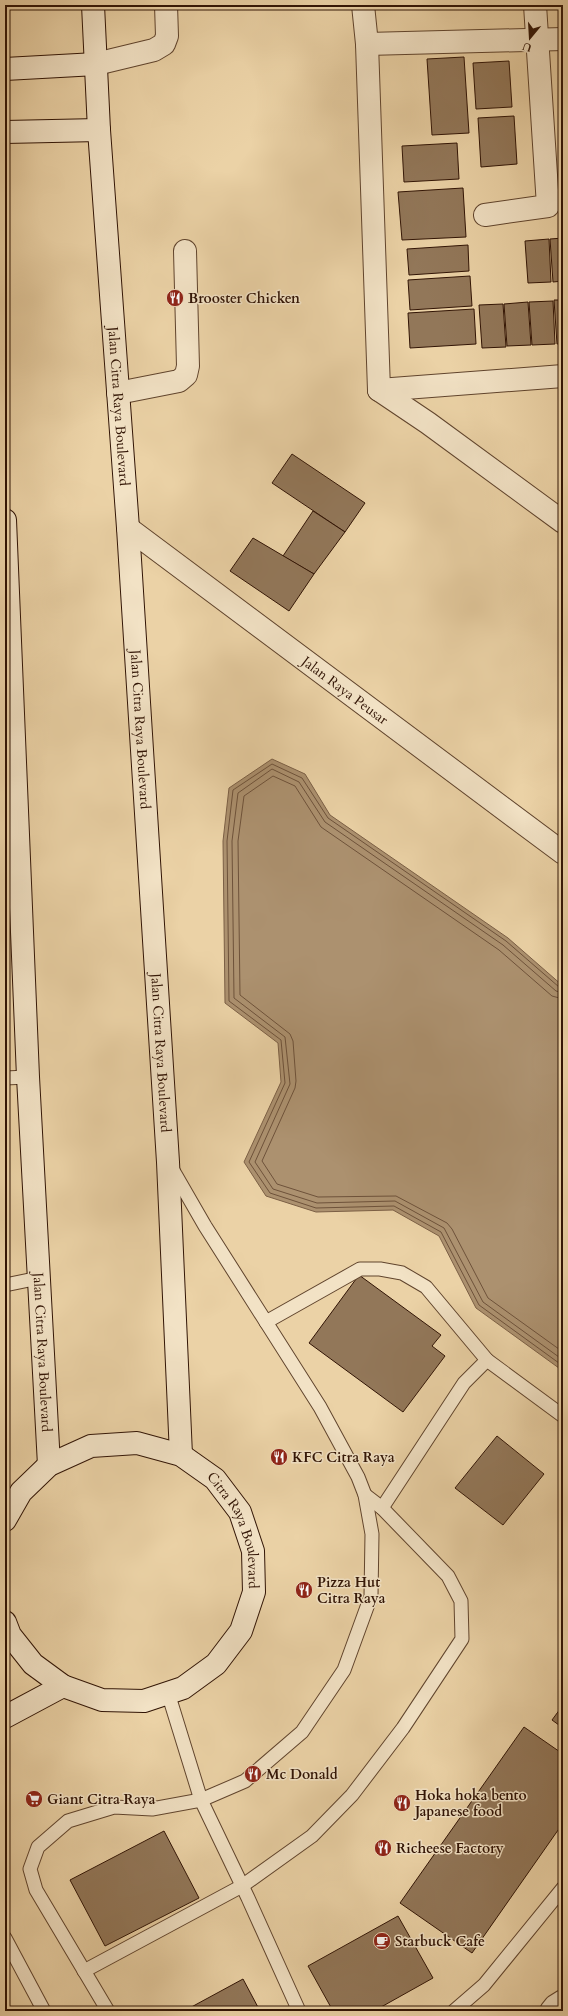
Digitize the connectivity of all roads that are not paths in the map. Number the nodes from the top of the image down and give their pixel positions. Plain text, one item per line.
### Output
1 (93, 5) edge
2 (166, 5) edge
3 (363, 5) edge
4 (535, 5) edge
5 (563, 38) edge
6 (536, 40) junction
7 (367, 44) junction
8 (96, 64) junction
9 (5, 69) edge
10 (99, 130) junction
11 (5, 132) edge
12 (555, 205) edge
13 (485, 215) dead end
14 (185, 251) dead end
15 (563, 376) edge
16 (379, 390) junction
17 (118, 394) junction
18 (5, 520) edge
19 (563, 522) edge
20 (128, 528) junction
21 (11, 812) edge
22 (563, 853) edge
23 (28, 1077) junction
24 (5, 1078) edge
25 (168, 1162) junction
26 (39, 1278) junction
27 (5, 1285) edge
28 (266, 1322) junction
29 (487, 1360) junction
30 (563, 1416) edge
31 (181, 1455) junction
32 (49, 1465) junction
33 (365, 1495) junction
34 (382, 1508) junction
35 (5, 1520) edge
36 (5, 1622) edge
37 (63, 1686) junction
38 (168, 1693) junction
39 (5, 1717) edge
40 (200, 1800) junction
41 (242, 1886) junction
42 (563, 1888) edge
43 (5, 1938) edge
44 (84, 1971) junction
45 (563, 2001) edge
46 (44, 2011) edge
47 (108, 2011) edge
48 (298, 2011) edge
49 (454, 2011) edge
50 (551, 2011) edge

1 - 8 main road, Jalan Citra Raya Boulevard
2 - 8 main road
3 - 7 main road
4 - 6 main road
5 - 6 main road
6 - 7 main road
6 - 12 main road
7 - 16 main road
8 - 9 main road
8 - 10 main road, Jalan Citra Raya Boulevard
10 - 11 main road
10 - 17 main road, Jalan Citra Raya Boulevard
12 - 13 main road
14 - 17 main road
15 - 16 main road
16 - 19 main road
17 - 20 main road, Jalan Citra Raya Boulevard
18 - 21 main road, Jalan Citra Raya Boulevard
20 - 22 main road, Jalan Raya Peusar
20 - 25 main road, Jalan Citra Raya Boulevard
21 - 23 main road, Jalan Citra Raya Boulevard
23 - 24 lane
23 - 26 main road, Jalan Citra Raya Boulevard
25 - 28 lane
25 - 31 main road, Jalan Citra Raya Boulevard
26 - 27 lane
26 - 32 main road, Jalan Citra Raya Boulevard
28 - 29 lane
28 - 33 lane
29 - 30 lane
29 - 34 lane
31 - 32 main road, Citra Raya Boulevard
31 - 38 main road, Citra Raya Boulevard
32 - 35 main road, Citra Raya Boulevard
33 - 34 lane
33 - 40 lane
34 - 41 lane
36 - 37 main road, Citra Raya Boulevard
37 - 38 main road, Citra Raya Boulevard
37 - 39 main road
38 - 40 lane
40 - 41 lane
40 - 44 lane
41 - 44 lane
41 - 48 lane
42 - 49 lane
43 - 46 lane
44 - 47 lane
45 - 50 main road

